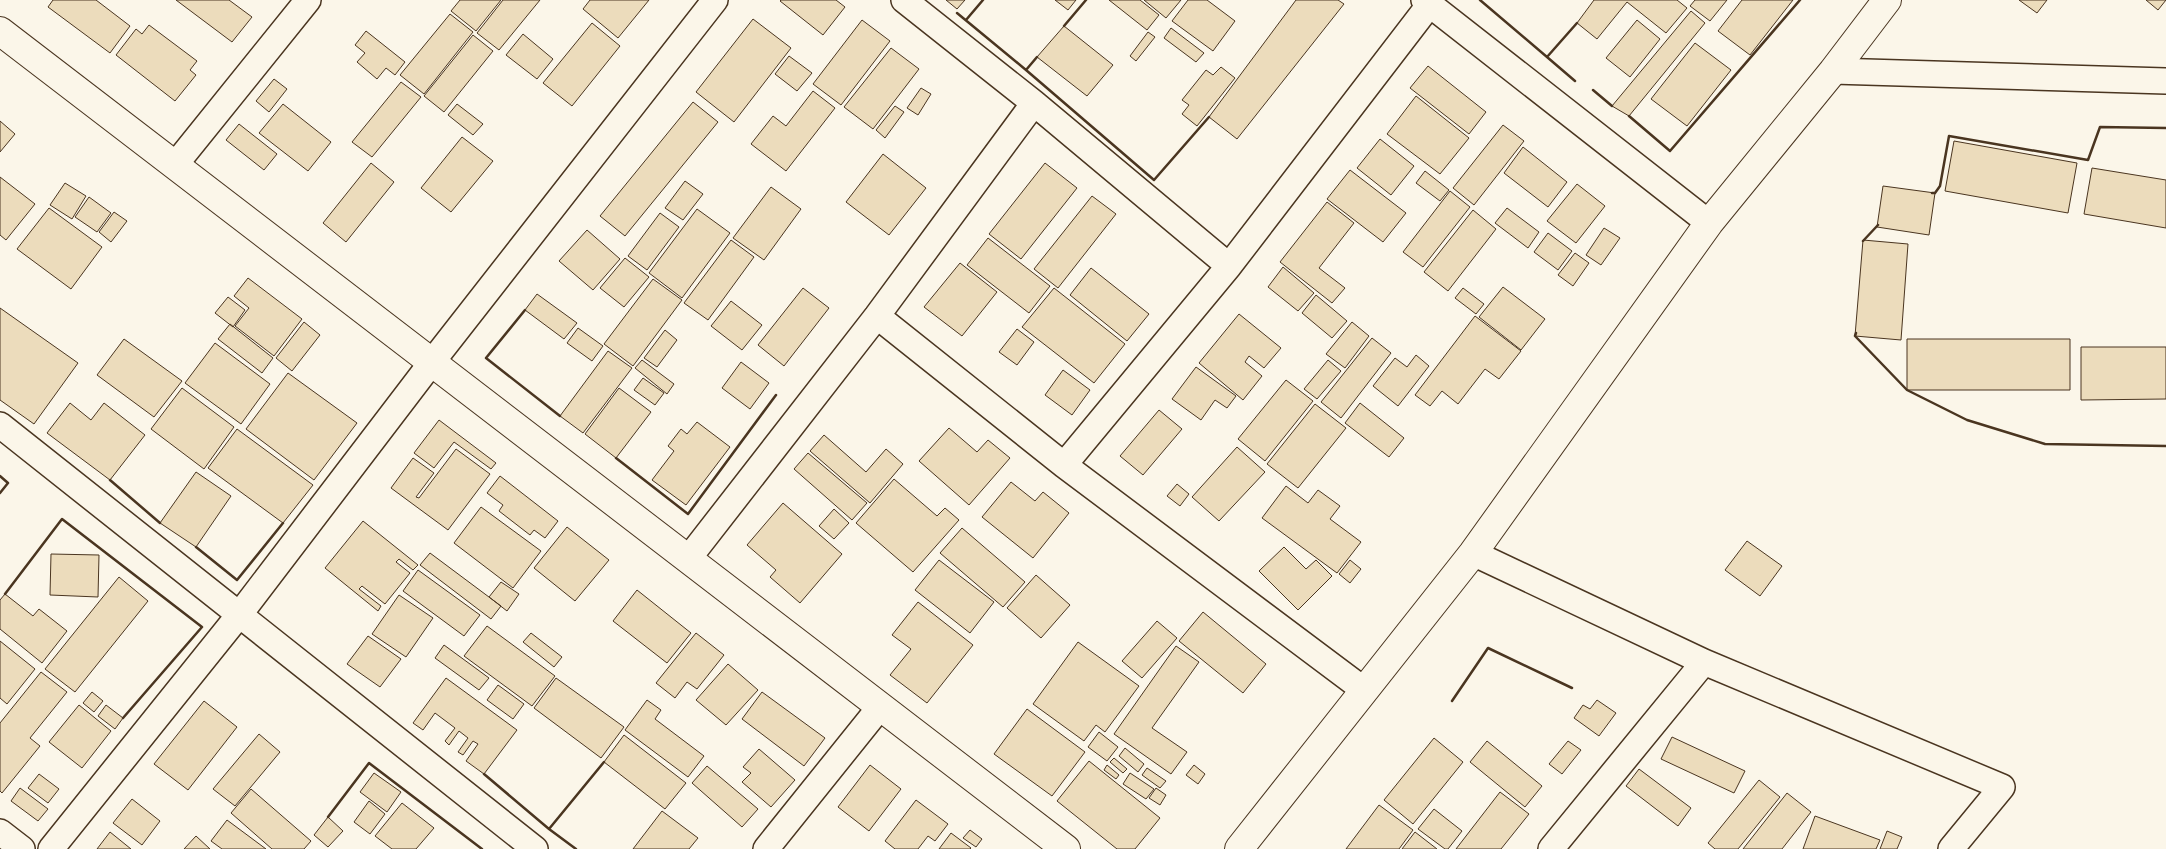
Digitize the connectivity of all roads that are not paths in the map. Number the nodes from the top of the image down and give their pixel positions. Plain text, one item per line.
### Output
1 (308, 0) edge
2 (715, 0) edge
3 (904, 0) edge
4 (1887, 0) edge
5 (1427, 2) edge
6 (0, 31) edge
7 (1833, 71) junction
8 (2166, 81) edge
9 (1034, 103) junction
10 (175, 165) junction
11 (1709, 223) junction
12 (1229, 266) junction
13 (877, 316) junction
14 (432, 362) junction
15 (0, 425) edge
16 (1064, 465) junction
17 (1474, 553) junction
18 (688, 559) junction
19 (239, 615) junction
20 (1704, 662) junction
21 (1364, 690) junction
22 (880, 706) junction
23 (0, 832) edge
24 (22, 849) edge
25 (51, 849) edge
26 (535, 849) edge
27 (766, 849) edge
28 (1066, 849) edge
29 (1239, 849) edge
30 (1551, 849) edge
31 (1951, 849) edge

1 - 10 street
2 - 14 street
3 - 9 street
4 - 7 street
5 - 11 street
5 - 12 street
6 - 10 street
7 - 8 street
7 - 11 street
9 - 12 street
9 - 13 street
10 - 14 street
11 - 17 street
12 - 16 street
13 - 16 street
13 - 18 street
14 - 18 street
14 - 19 street
15 - 19 street
16 - 21 street
17 - 20 street
17 - 21 street
18 - 22 street
19 - 25 street
19 - 26 street
20 - 30 street
20 - 31 street
21 - 29 street
22 - 27 street
22 - 28 street
23 - 24 street

